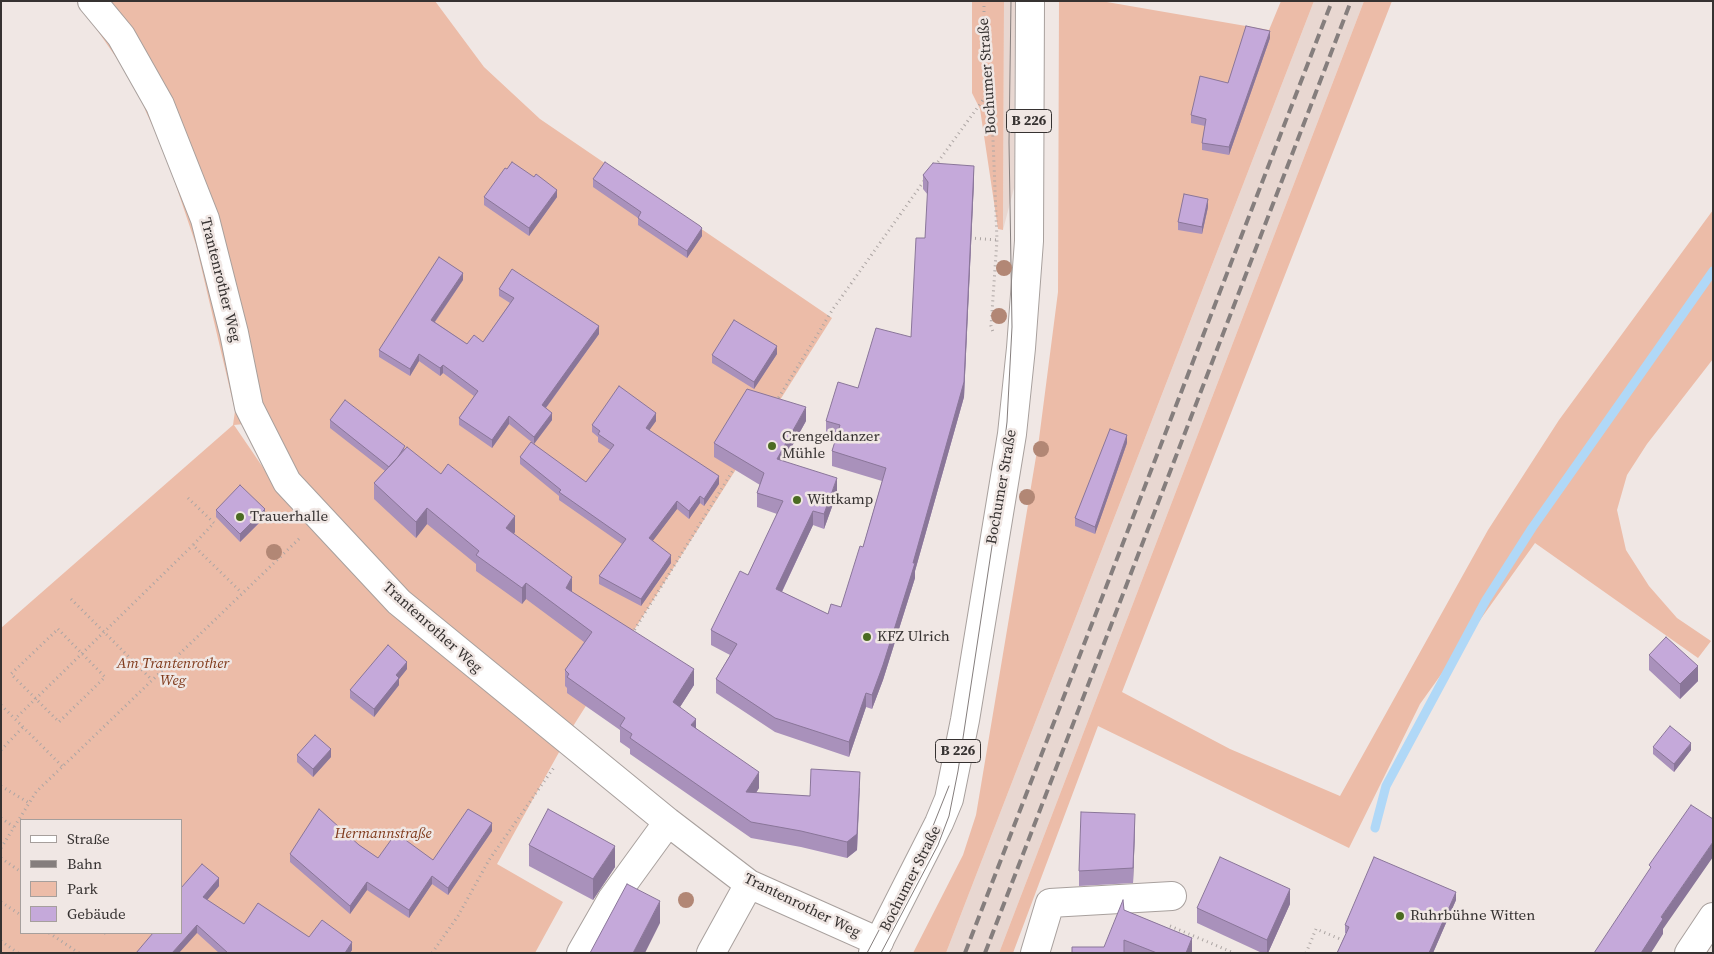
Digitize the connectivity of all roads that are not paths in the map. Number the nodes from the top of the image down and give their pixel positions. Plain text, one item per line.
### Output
1 (92, 1) edge
2 (1030, 1) edge
3 (668, 822) junction
4 (749, 884) junction
5 (1172, 896) dead end
6 (1713, 917) edge
7 (876, 947) edge
8 (581, 953) edge
9 (712, 953) edge
10 (1035, 953) edge
11 (1689, 953) edge

1 - 3 street, Trantenrother Weg
2 - 7 street, Bochumer Straße / B 226
3 - 4 street, Trantenrother Weg
3 - 8 street
4 - 7 street, Trantenrother Weg
4 - 9 street
5 - 10 street
6 - 11 street

